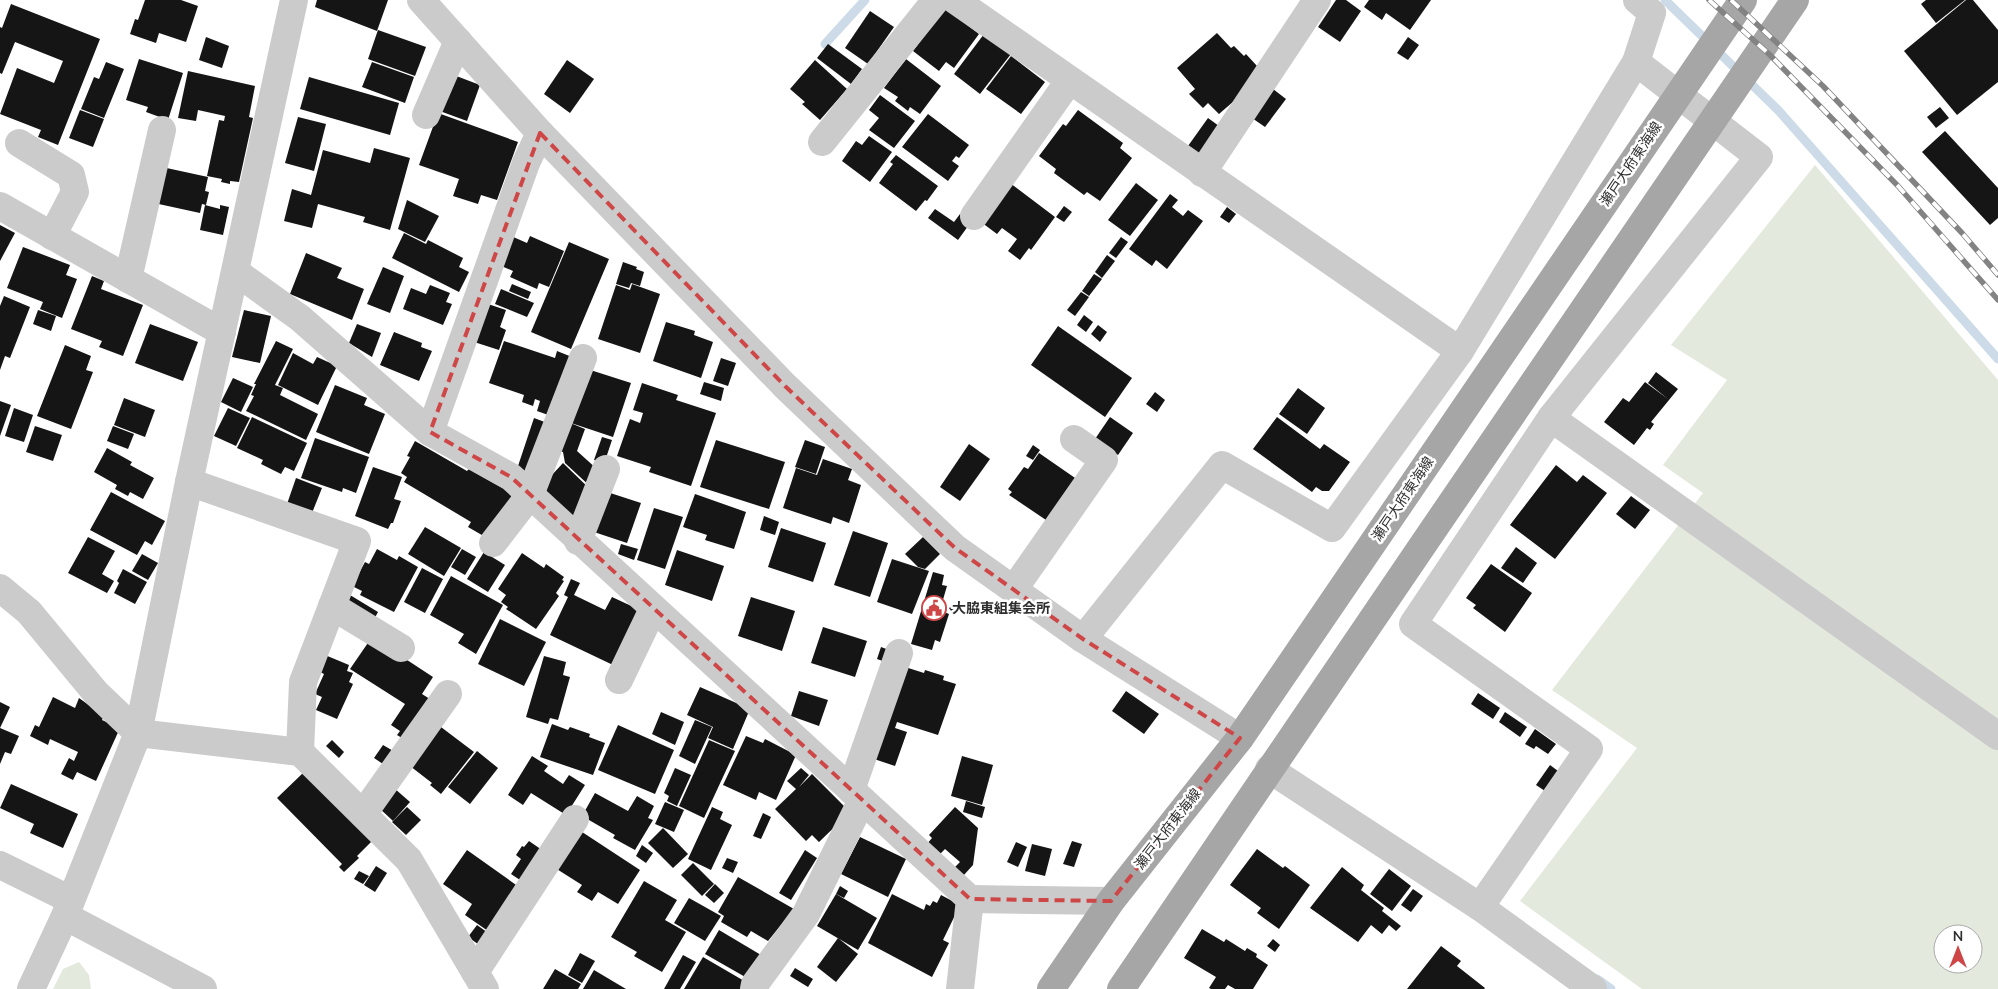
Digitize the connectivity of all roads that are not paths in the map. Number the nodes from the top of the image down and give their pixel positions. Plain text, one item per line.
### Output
1 (294, 0) edge
2 (421, 0) edge
3 (936, 0) edge
4 (954, 0) edge
5 (1317, 0) edge
6 (1637, 0) edge
7 (1743, 0) edge
8 (1795, 0) edge
9 (458, 42) junction
10 (1636, 62) junction
11 (1069, 80) junction
12 (426, 115) dead end
13 (162, 130) dead end
14 (540, 133) junction
15 (822, 142) dead end
16 (19, 143) dead end
17 (1202, 173) junction
18 (0, 206) edge
19 (974, 216) dead end
20 (52, 236) junction
21 (236, 272) junction
22 (128, 279) junction
23 (222, 332) junction
24 (1460, 351) junction
25 (583, 358) dead end
26 (1551, 418) junction
27 (430, 432) junction
28 (1074, 439) dead end
29 (606, 469) dead end
30 (189, 482) junction
31 (530, 495) junction
32 (578, 540) junction
33 (493, 543) dead end
34 (0, 588) edge
35 (1014, 589) junction
36 (332, 606) junction
37 (653, 609) junction
38 (1083, 639) junction
39 (401, 648) dead end
40 (899, 653) dead end
41 (619, 680) dead end
42 (448, 694) dead end
43 (138, 733) junction
44 (1998, 736) edge
45 (1240, 738) junction
46 (300, 752) junction
47 (1269, 769) junction
48 (857, 795) junction
49 (363, 814) junction
50 (575, 819) dead end
51 (0, 865) edge
52 (970, 899) junction
53 (1111, 901) junction
54 (1480, 907) junction
55 (68, 908) junction
56 (480, 981) edge
57 (31, 989) edge
58 (203, 989) edge
59 (754, 989) edge
60 (960, 989) edge
61 (1051, 989) edge
62 (1121, 989) edge
63 (1592, 989) edge

1 - 21 street
2 - 9 street
3 - 15 street
4 - 11 street
5 - 17 street
6 - 10 street
7 - 45 main road, 瀬戸大府東海線
8 - 47 main road
9 - 12 street
9 - 14 street
10 - 24 street
10 - 26 street
11 - 17 street
11 - 19 street
13 - 22 street
14 - 27 street
14 - 35 street
16 - 20 street
17 - 24 street
18 - 20 street
20 - 22 street
21 - 23 street
21 - 27 street
22 - 23 street
23 - 30 street
24 - 38 street
25 - 31 street
26 - 44 street
26 - 54 street
27 - 31 street
28 - 35 street
29 - 32 street
30 - 36 street
30 - 43 street
31 - 32 street
31 - 33 street
32 - 37 street
34 - 43 street
35 - 38 street
36 - 39 street
36 - 46 street
37 - 41 street
37 - 48 street
38 - 45 street
40 - 48 street
42 - 49 street
43 - 46 street
43 - 55 street
45 - 53 main road, 瀬戸大府東海線
46 - 49 street
47 - 54 street
47 - 62 main road
48 - 52 street
48 - 59 street
49 - 56 street
50 - 56 street
51 - 55 street
52 - 53 street
52 - 60 street
53 - 61 main road, 瀬戸大府東海線
54 - 63 street
55 - 57 street
55 - 58 street

